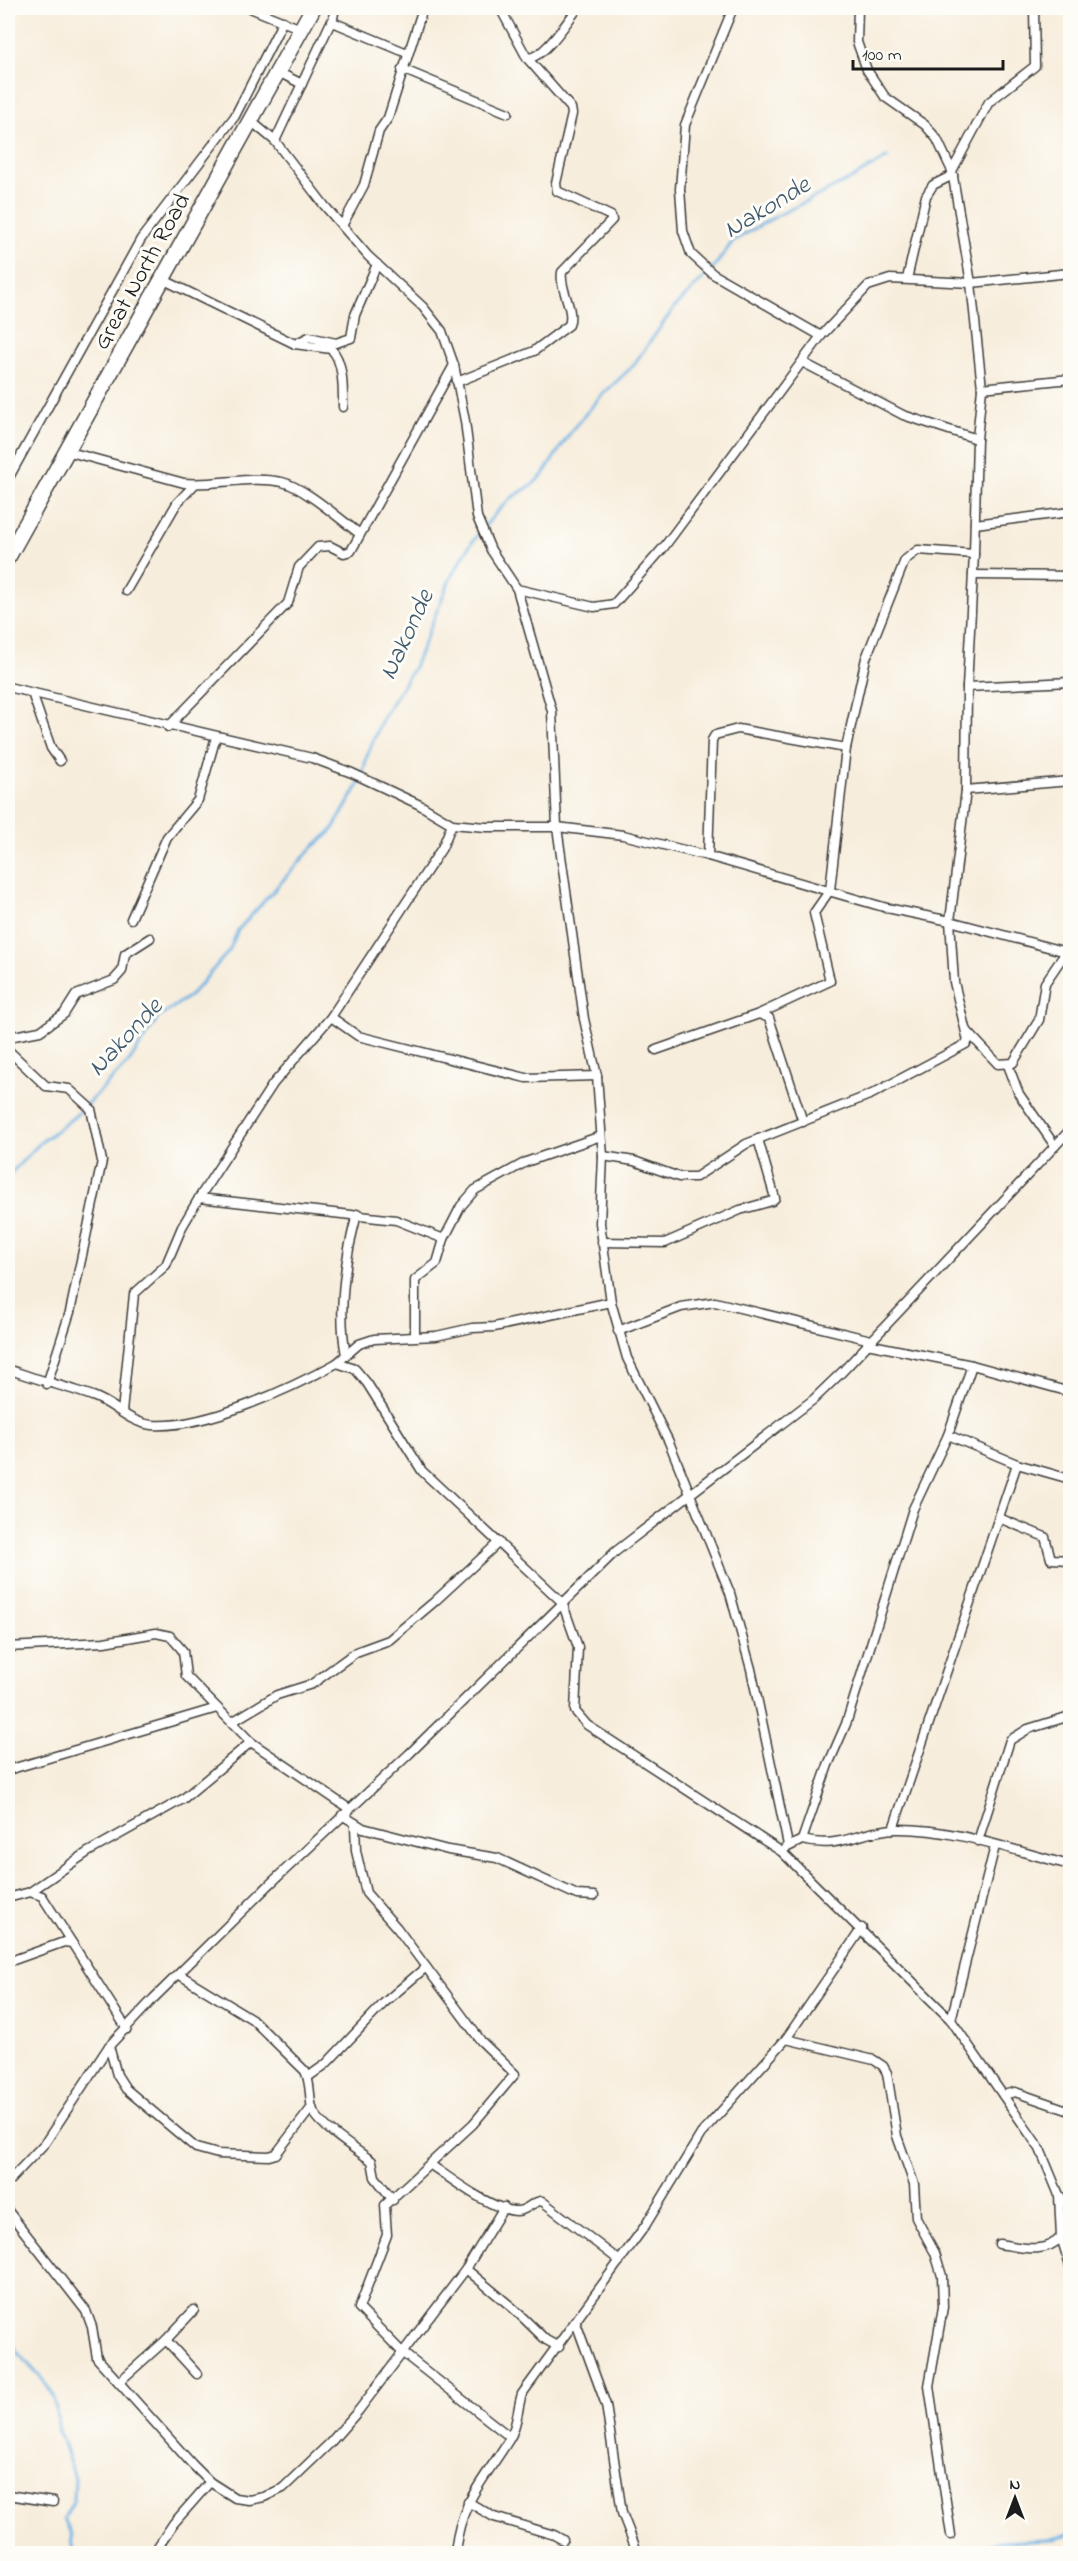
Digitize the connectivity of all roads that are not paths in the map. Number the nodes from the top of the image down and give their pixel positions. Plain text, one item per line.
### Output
1 (250, 8) edge
2 (313, 8) edge
3 (335, 8) edge
4 (423, 8) edge
5 (500, 8) edge
6 (578, 8) edge
7 (733, 8) edge
8 (858, 8) edge
9 (1034, 8) edge
10 (283, 21) junction
11 (332, 23) junction
12 (301, 29) junction
13 (407, 53) junction
14 (527, 58) junction
15 (402, 69) junction
16 (278, 72) junction
17 (302, 84) junction
18 (508, 113) dead end
19 (251, 121) junction
20 (275, 141) junction
21 (953, 173) junction
22 (342, 226) junction
23 (376, 264) junction
24 (1071, 273) edge
25 (162, 279) junction
26 (907, 279) junction
27 (971, 282) junction
28 (821, 336) junction
29 (295, 344) junction
30 (802, 362) junction
31 (454, 365) junction
32 (1071, 379) edge
33 (458, 382) junction
34 (982, 387) junction
35 (343, 407) dead end
36 (977, 439) junction
37 (66, 451) junction
38 (8, 479) edge
39 (195, 484) junction
40 (1071, 512) edge
41 (975, 525) junction
42 (360, 534) junction
43 (975, 554) junction
44 (8, 556) edge
45 (973, 575) junction
46 (1071, 576) edge
47 (517, 589) junction
48 (126, 591) dead end
49 (1071, 682) edge
50 (8, 687) edge
51 (967, 687) junction
52 (32, 693) junction
53 (168, 726) junction
54 (216, 737) junction
55 (846, 748) junction
56 (60, 761) dead end
57 (1071, 781) edge
58 (966, 790) junction
59 (452, 824) junction
60 (557, 826) junction
61 (708, 856) junction
62 (830, 890) junction
63 (131, 919) dead end
64 (950, 921) junction
65 (150, 938) dead end
66 (1068, 952) edge
67 (759, 1014) junction
68 (332, 1017) junction
69 (967, 1031) junction
70 (8, 1041) edge
71 (8, 1050) edge
72 (656, 1050) dead end
73 (1008, 1065) junction
74 (597, 1076) junction
75 (803, 1122) junction
76 (1071, 1130) edge
77 (601, 1136) junction
78 (758, 1139) junction
79 (1055, 1146) junction
80 (603, 1156) junction
81 (199, 1198) junction
82 (357, 1214) junction
83 (444, 1239) junction
84 (602, 1242) junction
85 (611, 1302) junction
86 (618, 1331) junction
87 (415, 1336) junction
88 (869, 1342) junction
89 (346, 1355) junction
90 (337, 1363) junction
91 (972, 1365) junction
92 (8, 1369) edge
93 (47, 1384) junction
94 (1071, 1392) edge
95 (122, 1412) junction
96 (948, 1435) junction
97 (1017, 1464) junction
98 (1071, 1479) edge
99 (690, 1495) junction
100 (999, 1518) junction
101 (499, 1542) junction
102 (1071, 1560) edge
103 (562, 1602) junction
104 (8, 1647) edge
105 (217, 1708) junction
106 (1071, 1716) edge
107 (232, 1722) junction
108 (251, 1742) junction
109 (8, 1770) edge
110 (345, 1812) junction
111 (354, 1825) junction
112 (893, 1829) junction
113 (802, 1840) junction
114 (978, 1841) junction
115 (995, 1846) junction
116 (785, 1848) junction
117 (1071, 1865) edge
118 (30, 1892) junction
119 (594, 1896) dead end
120 (8, 1898) edge
121 (862, 1928) junction
122 (72, 1943) junction
123 (8, 1962) edge
124 (426, 1967) junction
125 (180, 1975) junction
126 (951, 2020) junction
127 (127, 2029) junction
128 (786, 2038) junction
129 (109, 2046) junction
130 (308, 2078) junction
131 (1003, 2095) junction
132 (312, 2107) junction
133 (1071, 2111) edge
134 (431, 2165) junction
135 (8, 2182) edge
136 (1059, 2194) junction
137 (393, 2200) junction
138 (504, 2207) junction
139 (1071, 2207) edge
140 (8, 2211) edge
141 (1062, 2237) junction
142 (999, 2244) dead end
143 (620, 2261) junction
144 (1071, 2266) edge
145 (466, 2269) junction
146 (194, 2310) dead end
147 (576, 2323) junction
148 (166, 2340) junction
149 (560, 2347) junction
150 (403, 2352) junction
151 (197, 2374) dead end
152 (119, 2382) junction
153 (510, 2438) junction
154 (210, 2481) junction
155 (8, 2495) edge
156 (53, 2502) dead end
157 (468, 2502) junction
158 (951, 2535) dead end
159 (563, 2540) dead end
160 (153, 2553) edge
161 (454, 2553) edge
162 (638, 2553) edge

1 - 10 street
2 - 12 highway, Great North Road
3 - 11 street
4 - 13 street
5 - 14 street
6 - 14 street
7 - 28 street
8 - 21 street
9 - 21 street
10 - 12 street
10 - 38 street
11 - 13 street
11 - 17 street
12 - 16 highway, Great North Road
13 - 15 street
14 - 33 street
15 - 18 street
15 - 22 street
16 - 17 street
16 - 19 highway, Great North Road
17 - 20 street
19 - 20 street
19 - 25 highway, Great North Road
20 - 22 street
21 - 26 street
21 - 27 street
22 - 23 street
23 - 29 street
23 - 31 street
24 - 27 street
25 - 29 street
25 - 37 highway, Great North Road
26 - 27 street
26 - 28 street
27 - 34 street
28 - 30 street
29 - 35 street
30 - 36 street
30 - 47 street
31 - 33 street
31 - 42 street
32 - 34 street
33 - 47 street
34 - 36 street
36 - 41 street
37 - 39 street
37 - 44 highway, Great North Road
39 - 42 street
39 - 48 street
40 - 41 street
41 - 43 street
42 - 53 street
43 - 45 street
43 - 55 street
45 - 46 street
45 - 51 street
47 - 60 street
49 - 51 street
50 - 52 street
51 - 58 street
52 - 53 street
52 - 56 street
53 - 54 street
54 - 59 street
54 - 63 street
55 - 61 street
55 - 62 street
57 - 58 street
58 - 64 street
59 - 60 street
59 - 68 street
60 - 61 street
60 - 74 street
61 - 62 street
62 - 64 street
62 - 67 street
64 - 66 street
64 - 69 street
65 - 70 street
66 - 73 street
67 - 72 street
67 - 75 street
68 - 74 street
68 - 81 street
69 - 73 street
69 - 75 street
71 - 93 street
73 - 79 street
74 - 77 street
75 - 78 street
76 - 79 street
77 - 80 street
77 - 83 street
78 - 80 street
78 - 84 street
79 - 88 street
80 - 84 street
81 - 82 street
81 - 95 street
82 - 83 street
82 - 89 street
83 - 87 street
84 - 85 street
85 - 86 street
85 - 87 street
86 - 88 street
86 - 99 street
87 - 89 street
88 - 91 street
88 - 99 street
89 - 90 street
90 - 95 street
90 - 101 street
91 - 94 street
91 - 96 street
92 - 93 street
93 - 95 street
96 - 97 street
96 - 113 street
97 - 98 street
97 - 100 street
99 - 103 street
99 - 116 street
100 - 102 street
100 - 112 street
101 - 103 street
101 - 107 street
103 - 110 street
103 - 116 street
104 - 105 street
105 - 107 street
105 - 109 street
106 - 114 street
107 - 108 street
108 - 110 street
108 - 118 street
110 - 111 street
110 - 125 street
111 - 119 street
111 - 124 street
112 - 113 street
112 - 114 street
113 - 116 street
114 - 115 street
115 - 117 street
115 - 126 street
116 - 121 street
118 - 120 street
118 - 122 street
121 - 126 street
121 - 128 street
122 - 123 street
122 - 127 street
124 - 130 street
124 - 134 street
125 - 127 street
125 - 130 street
126 - 131 street
127 - 129 street
128 - 143 street
128 - 158 street
129 - 132 street
129 - 135 street
130 - 132 street
131 - 133 street
131 - 136 street
132 - 137 street
134 - 137 street
134 - 138 street
136 - 139 street
136 - 141 street
137 - 150 street
138 - 143 street
138 - 145 street
140 - 152 street
141 - 142 street
141 - 144 street
143 - 147 street
145 - 149 street
145 - 150 street
146 - 148 street
147 - 149 street
147 - 162 street
148 - 151 street
148 - 152 street
149 - 153 street
150 - 153 street
150 - 154 street
152 - 154 street
153 - 157 street
154 - 160 street
155 - 156 street
157 - 159 street
157 - 161 street

